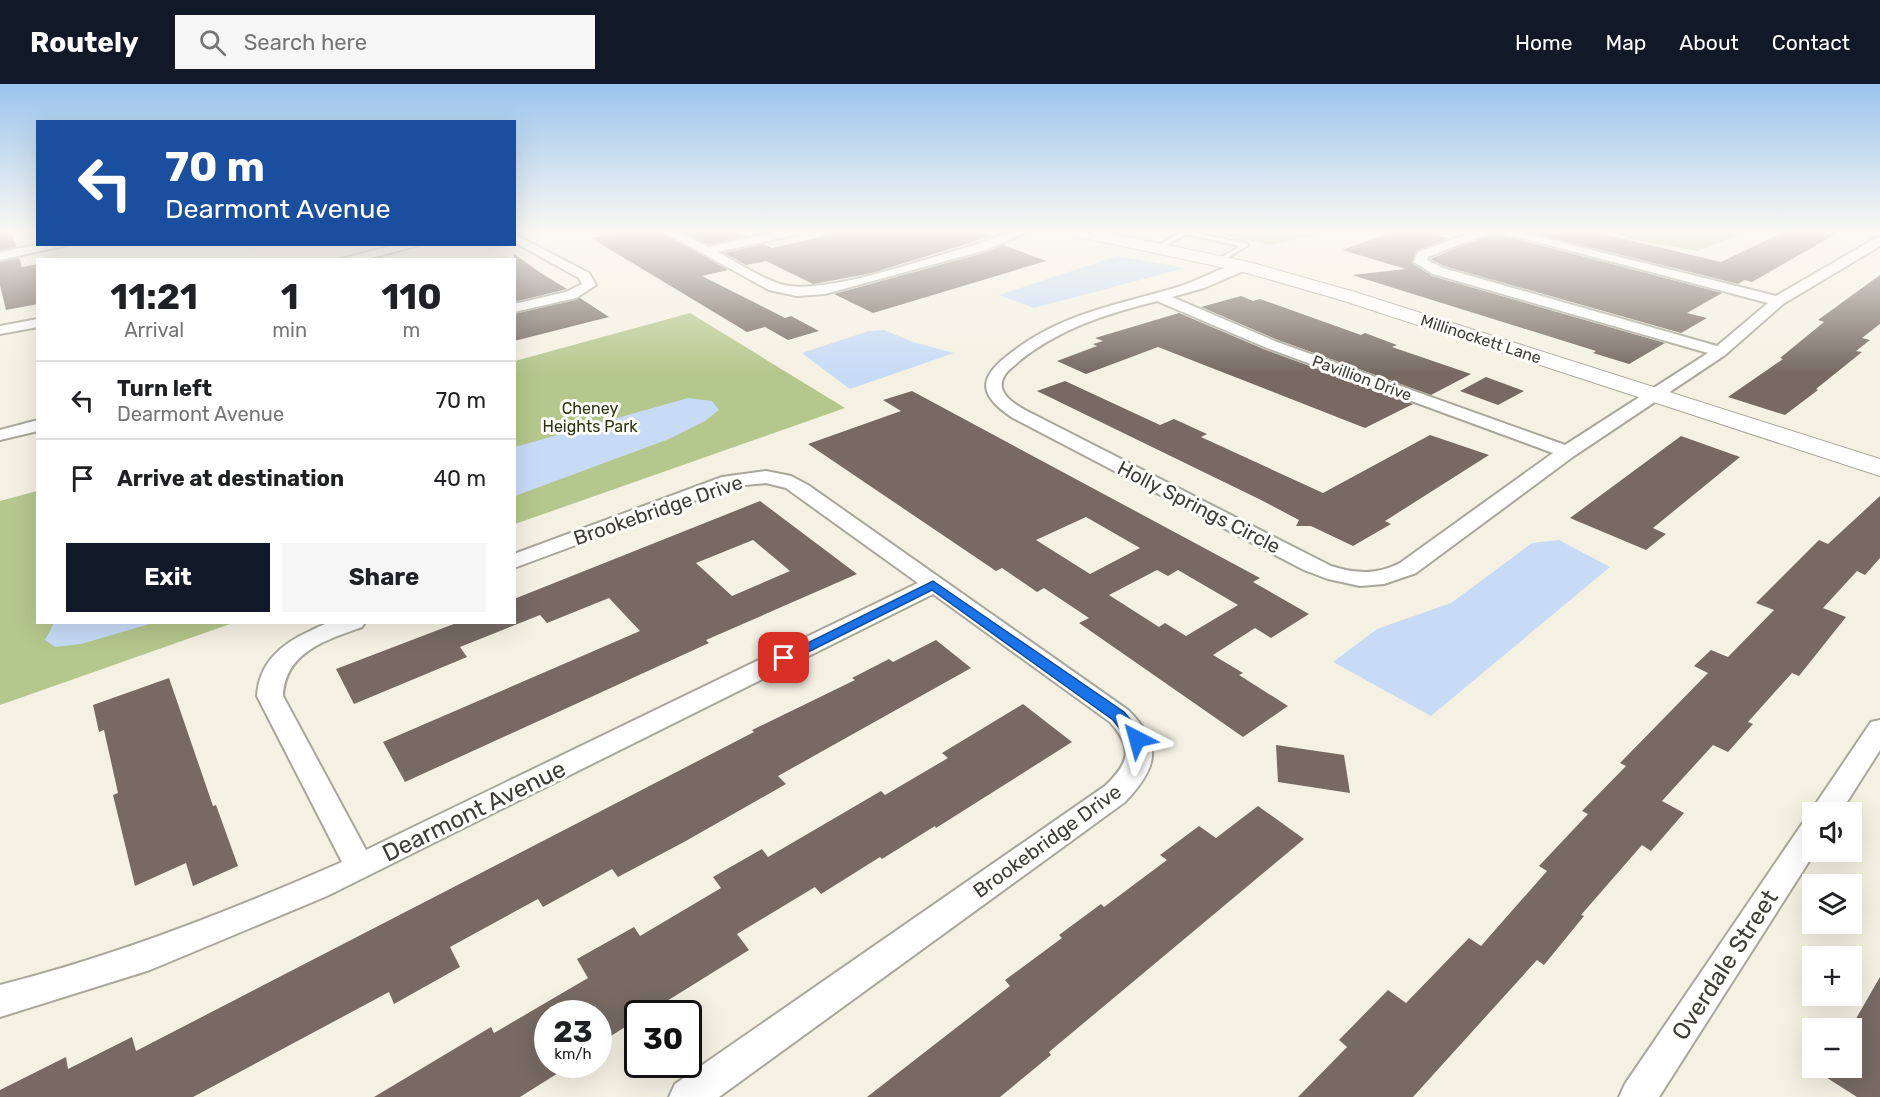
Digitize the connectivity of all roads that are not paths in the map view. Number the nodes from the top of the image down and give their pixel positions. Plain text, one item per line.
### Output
1 (585, 278) edge
2 (760, 278) edge
3 (867, 278) edge
4 (1221, 278) edge
5 (1286, 278) edge
6 (1463, 278) edge
7 (1686, 278) edge
8 (1818, 278) edge
9 (1160, 297) junction
10 (1778, 302) junction
11 (516, 308) edge
12 (36, 323) edge
13 (0, 330) edge
14 (1719, 352) junction
15 (1653, 395) junction
16 (36, 426) edge
17 (0, 435) edge
18 (1567, 452) junction
19 (1880, 468) edge
20 (516, 561) edge
21 (933, 585) junction
22 (349, 624) edge
23 (1880, 729) edge
24 (1832, 802) edge
25 (1802, 847) edge
26 (360, 867) junction
27 (0, 1001) edge
28 (688, 1097) edge
29 (1638, 1097) edge

1 - 11 street
2 - 3 street
4 - 9 street, Holly Springs Circle
5 - 15 street, Millinockett Lane
6 - 14 street
7 - 10 street
8 - 10 street, Holly Springs Circle
9 - 18 street, Pavillion Drive
9 - 18 street, Holly Springs Circle
10 - 14 street, Holly Springs Circle
12 - 13 street
14 - 15 street, Holly Springs Circle
15 - 18 street, Holly Springs Circle
15 - 19 street, Millinockett Lane
16 - 17 street
20 - 21 street, Brookebridge Drive
21 - 26 street, Dearmont Avenue
21 - 28 street, Brookebridge Drive
22 - 26 street
23 - 24 street
25 - 29 street, Overdale Street
26 - 27 street, Dearmont Avenue

